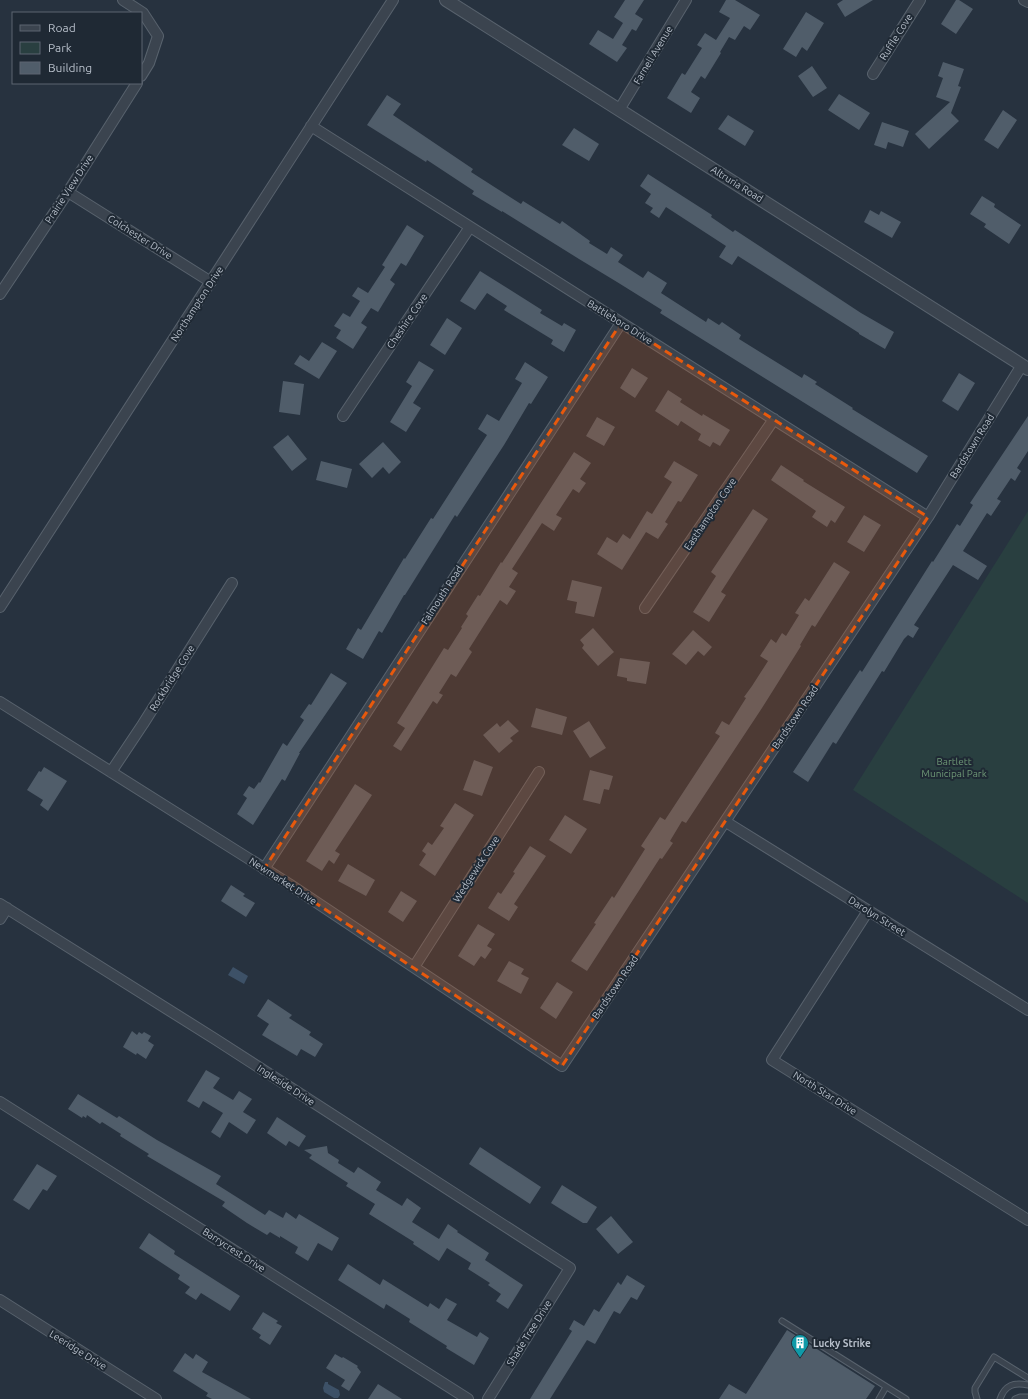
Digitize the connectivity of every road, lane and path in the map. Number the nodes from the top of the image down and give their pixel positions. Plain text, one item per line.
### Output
1 (123, 0) edge
2 (393, 0) edge
3 (446, 0) edge
4 (686, 0) edge
5 (920, 0) edge
6 (1024, 0) edge
7 (1028, 2) edge
8 (141, 12) edge
9 (142, 12) edge
10 (142, 74) edge
11 (873, 74) dead end
12 (136, 84) edge
13 (619, 110) junction
14 (311, 126) junction
15 (68, 192) junction
16 (470, 227) junction
17 (211, 282) junction
18 (0, 294) edge
19 (621, 323) junction
20 (1025, 367) edge
21 (343, 416) dead end
22 (774, 420) junction
23 (928, 517) junction
24 (232, 583) dead end
25 (0, 608) edge
26 (645, 608) dead end
27 (0, 702) edge
28 (112, 772) junction
29 (538, 772) dead end
30 (726, 822) junction
31 (264, 869) junction
32 (4, 906) edge
33 (868, 910) junction
34 (0, 919) edge
35 (414, 967) junction
36 (1028, 1010) edge
37 (562, 1066) joint
38 (0, 1102) edge
39 (1028, 1220) edge
40 (570, 1268) joint
41 (0, 1300) edge
42 (782, 1320) dead end
43 (1028, 1378) edge
44 (1028, 1385) edge
45 (886, 1387) junction
46 (1028, 1397) edge
47 (156, 1399) edge
48 (468, 1399) edge
49 (488, 1399) edge
50 (879, 1399) edge
51 (906, 1399) edge
52 (977, 1399) edge
53 (1000, 1399) edge
54 (1015, 1399) edge

1 - 8 street
2 - 14 street, Northampton Drive
3 - 13 street, Altruria Road
4 - 13 street, Farnell Avenue
5 - 11 street, Ruffle Cove
6 - 7 street
9 - 10 street
12 - 15 street, Prairie View Drive
13 - 20 street, Altruria Road
14 - 16 street, Battleboro Drive
14 - 17 street, Northampton Drive
15 - 17 street, Colchester Drive
15 - 18 street, Prairie View Drive
16 - 19 street, Battleboro Drive
16 - 21 street, Cheshire Cove
17 - 25 street, Northampton Drive
19 - 22 street, Battleboro Drive
19 - 31 street, Falmouth Road
20 - 23 street, Bardstown Road
22 - 23 street, Battleboro Drive
22 - 26 street, Easthampton Cove
23 - 30 street, Bardstown Road
24 - 28 street, Rockbridge Cove
27 - 28 street, Newmarket Drive
28 - 31 street, Newmarket Drive
29 - 35 street, Wedgewick Cove
30 - 33 street, Darolyn Street
30 - 37 street, Bardstown Road
31 - 35 street, Newmarket Drive
32 - 34 street
32 - 40 street, Ingleside Drive
33 - 36 street, Darolyn Street
33 - 39 street, North Star Drive
35 - 37 street, Newmarket Drive
38 - 48 street, Barrycrest Drive
40 - 49 street, Shade Tree Drive
41 - 47 street, Leeridge Drive
42 - 45 lane
43 - 52 lane
44 - 53 lane
45 - 50 lane
45 - 51 lane
46 - 54 lane

